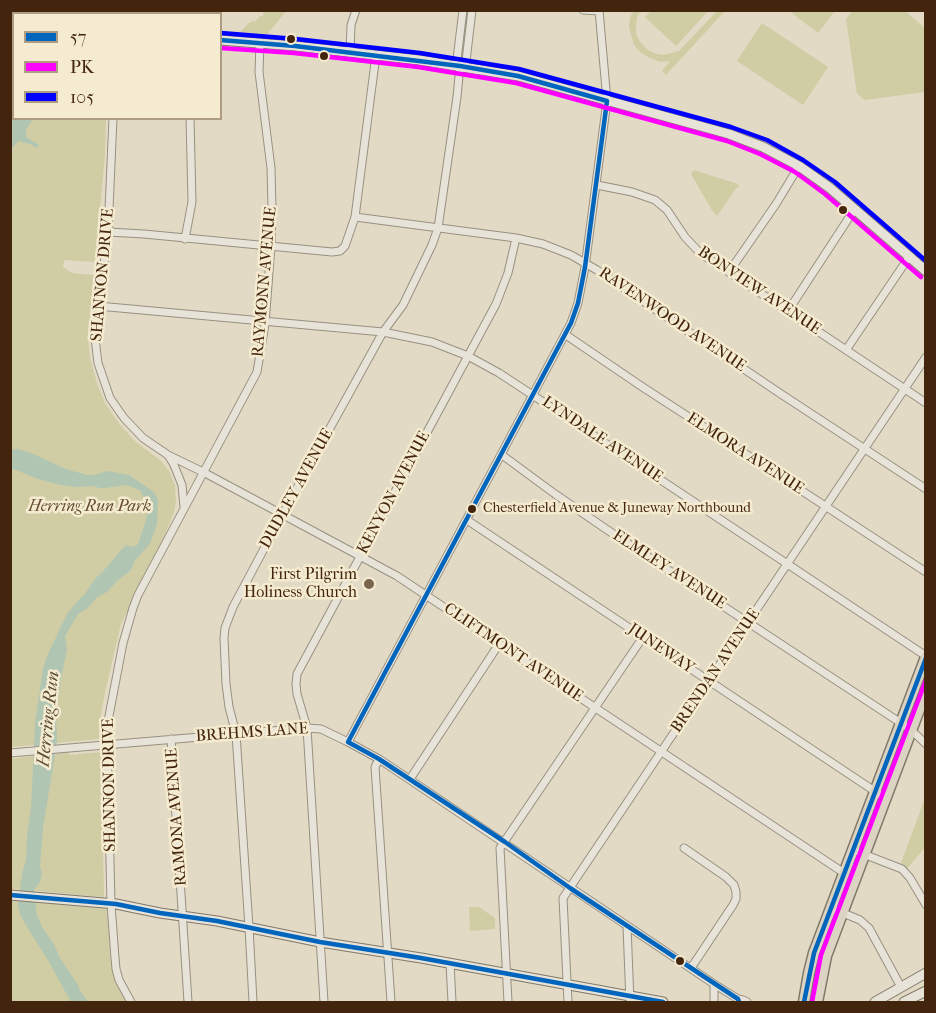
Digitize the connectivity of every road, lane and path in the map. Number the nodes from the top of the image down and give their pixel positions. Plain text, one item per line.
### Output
1 (356, 10) edge
2 (463, 10) edge
3 (472, 10) edge
4 (584, 10) edge
5 (599, 11) edge
6 (222, 40) edge
7 (260, 42) junction
8 (350, 52) junction
9 (376, 55) junction
10 (460, 66) junction
11 (607, 101) junction
12 (113, 120) edge
13 (190, 120) edge
14 (799, 166) junction
15 (597, 185) junction
16 (854, 210) junction
17 (355, 217) junction
18 (438, 228) junction
19 (108, 232) junction
20 (516, 238) junction
21 (185, 239) junction
22 (272, 246) junction
23 (909, 257) junction
24 (586, 263) junction
25 (926, 271) edge
26 (729, 272) junction
27 (98, 306) junction
28 (788, 311) junction
29 (265, 322) junction
30 (383, 332) junction
31 (566, 335) junction
32 (846, 350) junction
33 (468, 356) junction
34 (926, 357) edge
35 (904, 389) junction
36 (534, 395) junction
37 (926, 403) edge
38 (865, 448) junction
39 (168, 455) junction
40 (502, 455) junction
41 (205, 473) junction
42 (926, 489) edge
43 (184, 507) junction
44 (826, 507) junction
45 (282, 515) junction
46 (467, 520) junction
47 (360, 556) junction
48 (787, 564) junction
49 (926, 572) edge
50 (426, 595) junction
51 (748, 623) junction
52 (643, 637) junction
53 (499, 644) junction
54 (926, 656) edge
55 (709, 681) junction
56 (926, 691) edge
57 (595, 707) junction
58 (905, 726) junction
59 (307, 728) junction
60 (236, 734) junction
61 (171, 739) junction
62 (348, 742) junction
63 (926, 744) edge
64 (107, 745) junction
65 (662, 752) junction
66 (10, 753) edge
67 (379, 759) junction
68 (410, 779) junction
69 (875, 792) junction
70 (885, 798) junction
71 (505, 842) junction
72 (684, 848) dead end
73 (858, 852) junction
74 (844, 873) junction
75 (570, 888) junction
76 (10, 895) edge
77 (111, 904) junction
78 (926, 905) edge
79 (837, 910) junction
80 (183, 915) junction
81 (627, 926) junction
82 (249, 927) junction
83 (320, 942) junction
84 (387, 952) junction
85 (450, 963) junction
86 (691, 968) junction
87 (926, 974) edge
88 (507, 975) junction
89 (714, 984) junction
90 (568, 986) junction
91 (902, 987) junction
92 (926, 990) edge
93 (630, 1000) edge
94 (738, 1001) edge
95 (131, 1002) edge
96 (189, 1002) edge
97 (253, 1002) edge
98 (324, 1002) edge
99 (390, 1002) edge
100 (452, 1002) edge
101 (508, 1002) edge
102 (568, 1002) edge
103 (663, 1002) edge
104 (714, 1002) edge
105 (747, 1002) edge
106 (804, 1002) edge
107 (817, 1002) edge
108 (875, 1002) edge
109 (907, 1002) edge

1 - 8 street
2 - 10 street
3 - 10 street
4 - 5 street
5 - 11 street
6 - 7 main road
7 - 8 main road
7 - 22 street, RAYMONN AVENUE
8 - 9 main road
9 - 10 main road
9 - 17 street
10 - 11 main road
10 - 18 street, DUDLEY AVENUE
11 - 14 main road
11 - 15 street
12 - 19 street, SHANNON DRIVE
13 - 21 street
14 - 16 main road
14 - 26 street
15 - 24 street
15 - 26 street, BONVIEW AVENUE
16 - 23 main road
16 - 28 street
17 - 18 street, RAVENWOOD AVENUE
17 - 22 street
18 - 20 street, RAVENWOOD AVENUE
18 - 30 street, DUDLEY AVENUE
19 - 21 street
19 - 27 street, SHANNON DRIVE
20 - 24 street, RAVENWOOD AVENUE
20 - 33 street, KENYON AVENUE
21 - 22 street
22 - 29 street, RAYMONN AVENUE
23 - 25 main road
23 - 32 street
24 - 31 street
24 - 38 street, RAVENWOOD AVENUE
26 - 28 street, BONVIEW AVENUE
27 - 29 street, LYNDALE AVENUE
27 - 39 street, SHANNON DRIVE
28 - 32 street, BONVIEW AVENUE
29 - 30 street, LYNDALE AVENUE
29 - 41 street, RAYMONN AVENUE
30 - 33 street, LYNDALE AVENUE
30 - 45 street, DUDLEY AVENUE
31 - 36 street
31 - 44 street, ELMORA AVENUE
32 - 35 street, BONVIEW AVENUE
33 - 36 street, LYNDALE AVENUE
33 - 47 street, KENYON AVENUE
34 - 35 street, BRENDAN AVENUE
35 - 37 street, BONVIEW AVENUE
35 - 38 street, BRENDAN AVENUE
36 - 40 street
36 - 48 street, LYNDALE AVENUE
38 - 42 street, RAVENWOOD AVENUE
38 - 44 street, BRENDAN AVENUE
39 - 41 street, CLIFTMONT AVENUE
39 - 43 street, SHANNON DRIVE
40 - 46 street
40 - 51 street, ELMLEY AVENUE
41 - 43 street, SHANNON DRIVE
41 - 45 street, CLIFTMONT AVENUE
43 - 64 street, SHANNON DRIVE
44 - 48 street, BRENDAN AVENUE
44 - 49 street, ELMORA AVENUE
45 - 47 street, CLIFTMONT AVENUE
45 - 60 street, DUDLEY AVENUE
46 - 50 street
46 - 52 street, JUNEWAY
47 - 50 street, CLIFTMONT AVENUE
47 - 59 street, KENYON AVENUE
48 - 51 street, BRENDAN AVENUE
48 - 54 street, LYNDALE AVENUE
50 - 53 street, CLIFTMONT AVENUE
50 - 62 street
51 - 55 street, BRENDAN AVENUE
51 - 58 street, ELMLEY AVENUE
52 - 55 street, JUNEWAY
52 - 57 street
53 - 57 street, CLIFTMONT AVENUE
53 - 68 street
54 - 58 main road
55 - 65 street, BRENDAN AVENUE
55 - 69 street, JUNEWAY
56 - 58 main road
57 - 65 street, CLIFTMONT AVENUE
57 - 71 street
58 - 63 street, ELMLEY AVENUE
58 - 69 main road
58 - 70 main road
59 - 60 street, BREHMS LANE
59 - 62 street, BREHMS LANE
59 - 83 street, KENYON AVENUE
60 - 61 street, BREHMS LANE
60 - 82 street, DUDLEY AVENUE
61 - 64 street, BREHMS LANE
61 - 80 street, RAMONA AVENUE
62 - 67 street, BREHMS LANE
64 - 66 street, BREHMS LANE
64 - 77 street, SHANNON DRIVE
65 - 74 street, CLIFTMONT AVENUE
65 - 75 street, BRENDAN AVENUE
67 - 68 street, BREHMS LANE
67 - 84 street
68 - 71 street, BREHMS LANE
69 - 70 street, JUNEWAY
69 - 73 main road
70 - 73 main road
71 - 75 street, BREHMS LANE
71 - 88 street
72 - 86 street
73 - 74 main road
73 - 78 street
73 - 79 main road
74 - 79 main road
75 - 81 street, BREHMS LANE
75 - 90 street, BRENDAN AVENUE
76 - 77 main road
77 - 80 main road
77 - 95 street, SHANNON DRIVE
79 - 91 street
79 - 106 main road
79 - 107 main road
80 - 82 main road
80 - 96 street, RAMONA AVENUE
81 - 86 street, BREHMS LANE
81 - 93 street
82 - 83 main road
82 - 97 street, DUDLEY AVENUE
83 - 84 main road
83 - 98 street, KENYON AVENUE
84 - 85 main road
84 - 99 street
85 - 88 main road
85 - 100 street
86 - 89 street, BREHMS LANE
87 - 91 main road
88 - 90 main road
88 - 101 street
89 - 94 street, BREHMS LANE
89 - 104 street
90 - 93 main road
90 - 102 street, BRENDAN AVENUE
91 - 108 main road
91 - 109 main road
92 - 109 main road
93 - 103 main road
94 - 105 street, BREHMS LANE

